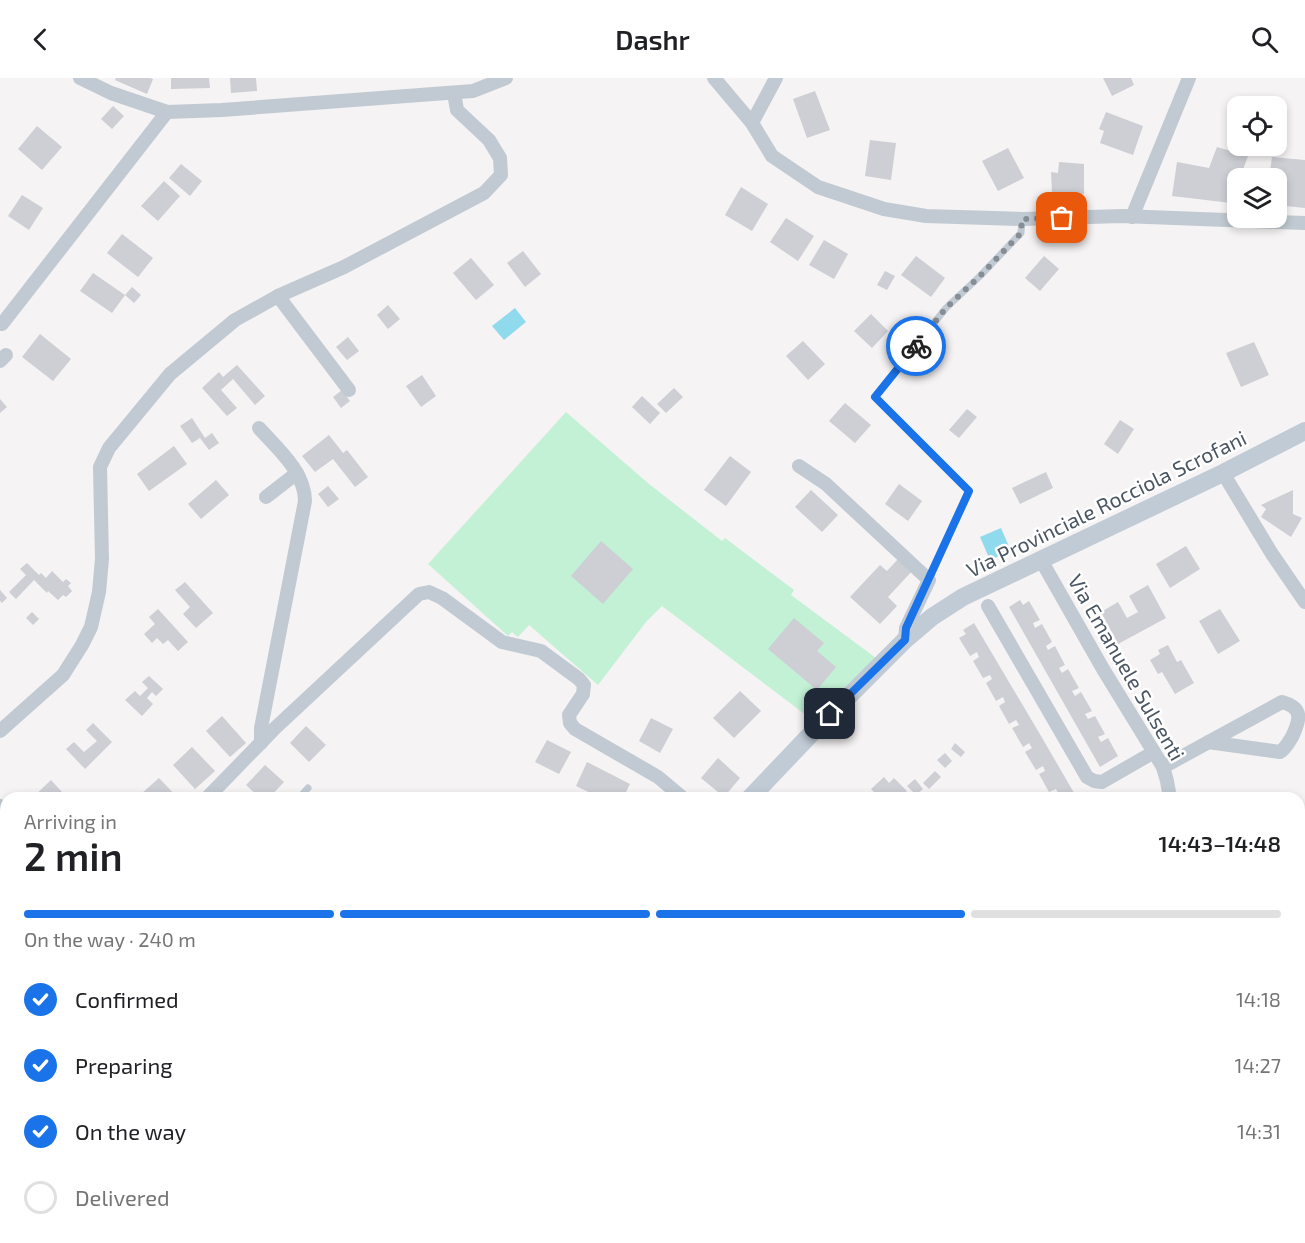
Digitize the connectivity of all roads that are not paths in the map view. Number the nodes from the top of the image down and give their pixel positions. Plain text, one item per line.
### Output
1 (80, 78) edge
2 (506, 78) edge
3 (714, 78) edge
4 (776, 78) edge
5 (1188, 78) edge
6 (454, 93) junction
7 (167, 112) junction
8 (752, 123) junction
9 (1132, 217) junction
10 (1022, 219) junction
11 (1305, 223) edge
12 (278, 296) junction
13 (2, 324) dead end
14 (349, 390) dead end
15 (259, 428) dead end
16 (1305, 431) edge
17 (799, 466) dead end
18 (297, 473) junction
19 (1223, 473) junction
20 (266, 497) dead end
21 (1041, 560) junction
22 (929, 580) junction
23 (1305, 602) edge
24 (988, 606) dead end
25 (905, 640) junction
26 (0, 731) edge
27 (1208, 742) junction
28 (261, 743) junction
29 (1154, 752) junction
30 (1163, 767) junction
31 (308, 788) dead end
32 (213, 792) edge
33 (304, 792) edge
34 (676, 792) edge
35 (756, 792) edge
36 (1169, 792) edge

1 - 7 street
2 - 6 street
3 - 8 street
4 - 8 street
5 - 9 street
6 - 7 street
6 - 12 street
7 - 13 street
8 - 10 street
9 - 10 street
9 - 11 street
10 - 22 lane
12 - 14 street
12 - 26 street
15 - 18 street
16 - 19 street, Via Provinciale Rocciola Scrofani
17 - 22 street
18 - 20 street
18 - 28 street
19 - 21 street, Via Provinciale Rocciola Scrofani
19 - 23 street
21 - 25 street, Via Provinciale Rocciola Scrofani
21 - 29 street, Via Emanuele Sulsenti
22 - 25 street
24 - 29 street
25 - 35 street, Via Provinciale Rocciola Scrofani
27 - 27 street
27 - 30 street
28 - 32 street
28 - 34 street
29 - 30 street, Via Emanuele Sulsenti
30 - 36 street, Via Emanuele Sulsenti
31 - 33 lane

